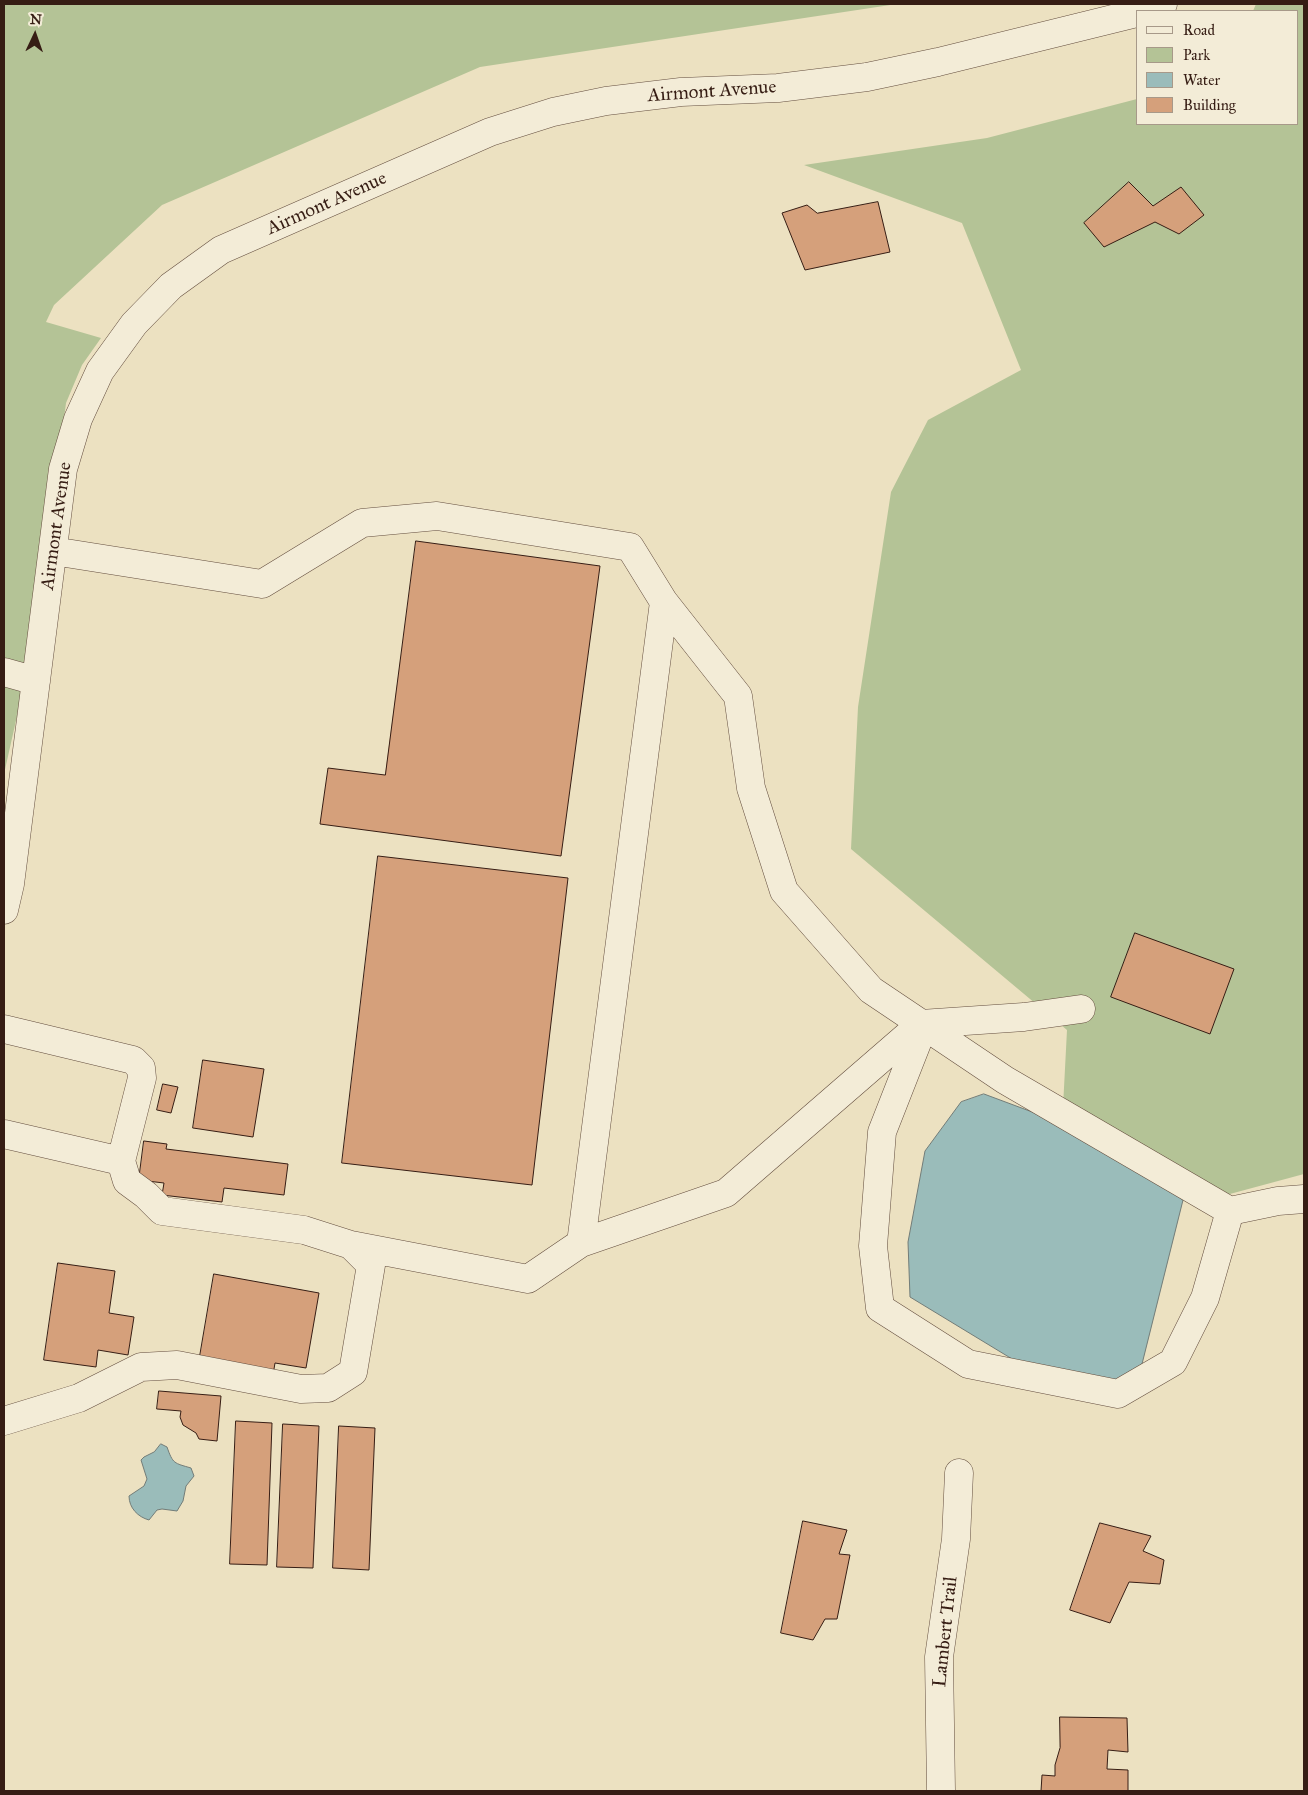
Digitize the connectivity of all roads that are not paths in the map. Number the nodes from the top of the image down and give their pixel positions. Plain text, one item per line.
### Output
1 (1163, 4) edge
2 (1145, 10) edge
3 (1136, 13) edge
4 (52, 551) junction
5 (664, 602) junction
6 (4, 672) edge
7 (36, 681) junction
8 (4, 910) edge
9 (1081, 1009) dead end
10 (922, 1024) junction
11 (4, 1029) edge
12 (4, 1134) edge
13 (121, 1161) junction
14 (1304, 1199) edge
15 (1230, 1211) junction
16 (581, 1243) junction
17 (351, 1245) junction
18 (4, 1421) edge
19 (959, 1473) dead end
20 (941, 1791) edge

1 - 2 street
3 - 4 street, Airmont Avenue
4 - 5 street
4 - 7 street, Airmont Avenue
5 - 10 street
5 - 16 street
6 - 7 street
7 - 8 street, Airmont Avenue
9 - 10 street
10 - 15 street
10 - 15 street
10 - 16 street
11 - 13 street
12 - 13 street
13 - 17 street
14 - 15 street
16 - 17 street
17 - 18 street
19 - 20 street, Lambert Trail

